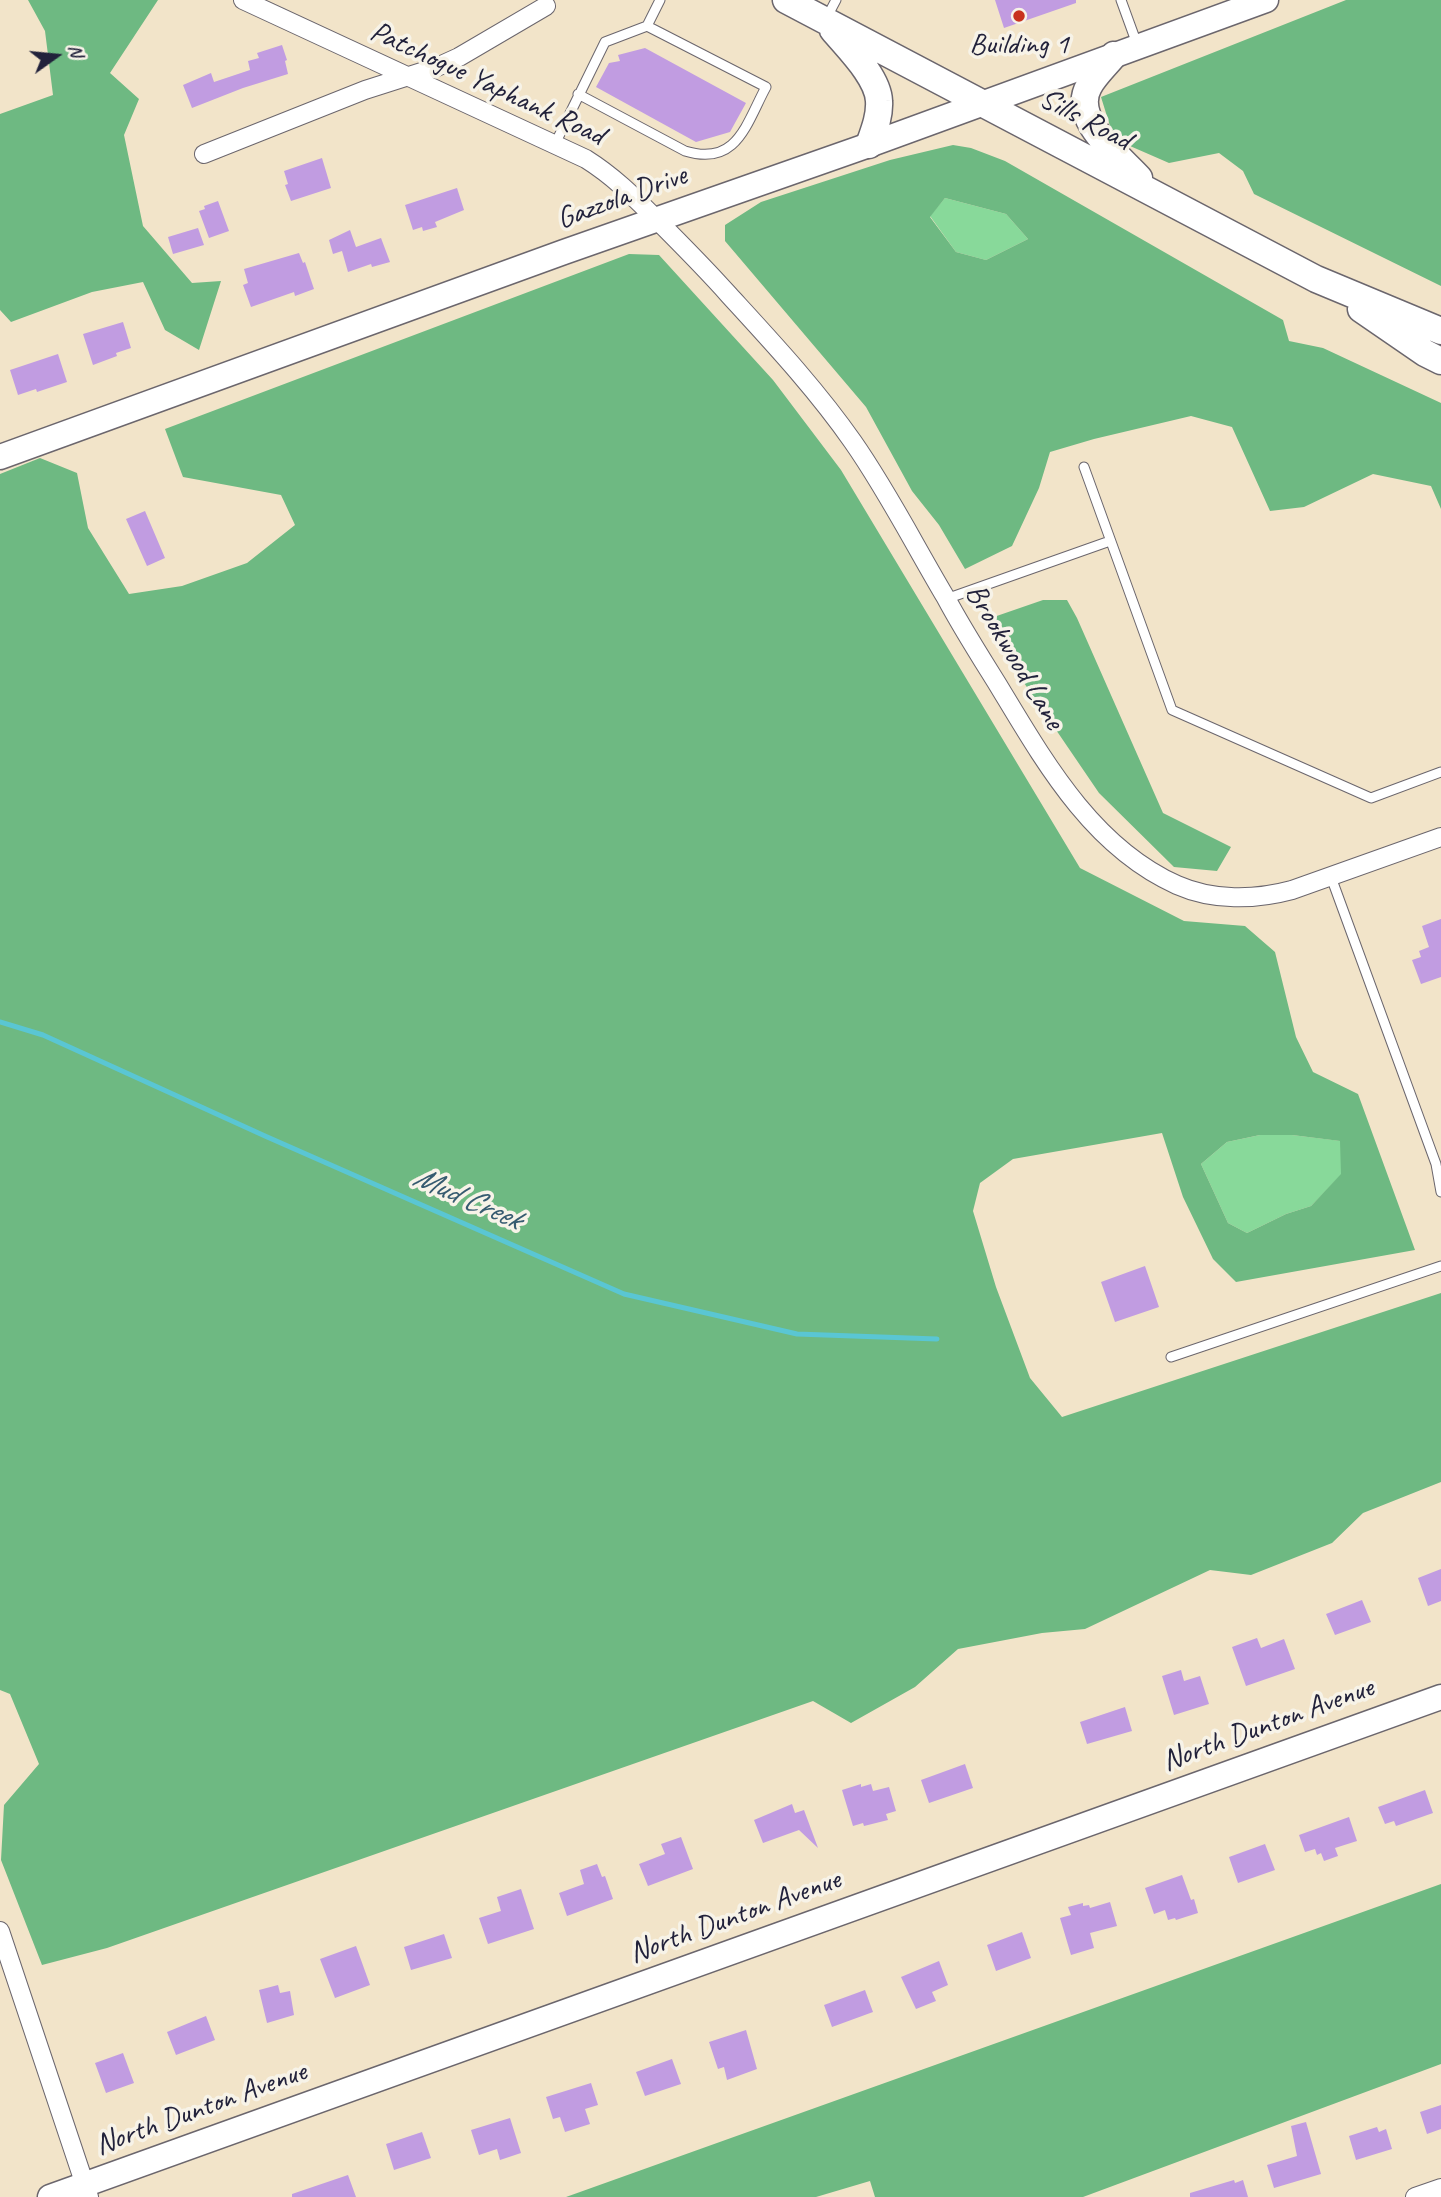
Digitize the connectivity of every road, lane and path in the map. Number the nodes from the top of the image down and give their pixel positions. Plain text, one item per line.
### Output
1 (243, 0) edge
2 (660, 0) edge
3 (786, 0) edge
4 (1121, 0) edge
5 (1266, 0) edge
6 (546, 6) dead end
7 (831, 10) edge
8 (647, 26) junction
9 (1126, 51) junction
10 (407, 76) junction
11 (578, 94) junction
12 (984, 103) junction
13 (555, 144) junction
14 (869, 145) junction
15 (204, 154) dead end
16 (1154, 194) junction
17 (656, 219) junction
18 (1316, 279) junction
19 (1441, 331) edge
20 (1441, 361) edge
21 (0, 457) edge
22 (1084, 467) dead end
23 (1111, 541) junction
24 (946, 599) junction
25 (1441, 772) edge
26 (1441, 837) edge
27 (1331, 877) junction
28 (1441, 1192) edge
29 (1441, 1266) edge
30 (1171, 1357) dead end
31 (1441, 1697) edge
32 (0, 1931) edge
33 (1441, 2188) edge
34 (87, 2191) edge
35 (50, 2197) edge
36 (1415, 2197) edge

1 - 10 street, Patchogue Yaphank Road
2 - 8 lane
3 - 7 main road, Sills Road
4 - 9 lane
5 - 9 street, Gazzola Drive
6 - 10 street
7 - 12 main road, Sills Road
7 - 14 main road
8 - 11 lane
8 - 11 lane
9 - 12 street, Gazzola Drive
9 - 16 main road
10 - 13 street, Patchogue Yaphank Road
10 - 15 street
11 - 13 lane
12 - 14 street, Gazzola Drive
12 - 16 main road, Sills Road
13 - 17 street, Patchogue Yaphank Road
14 - 17 street, Gazzola Drive
16 - 18 main road, Sills Road
17 - 21 street, Gazzola Drive
17 - 24 street, Brookwood Lane
18 - 19 main road, Sills Road
18 - 20 main road, Sills Road
22 - 23 lane
23 - 24 lane
23 - 25 lane
24 - 27 street, Brookwood Lane
26 - 27 street, Brookwood Lane
27 - 28 lane
29 - 30 lane
31 - 34 street, North Dunton Avenue
32 - 34 street
33 - 36 street
34 - 35 street, North Dunton Avenue

